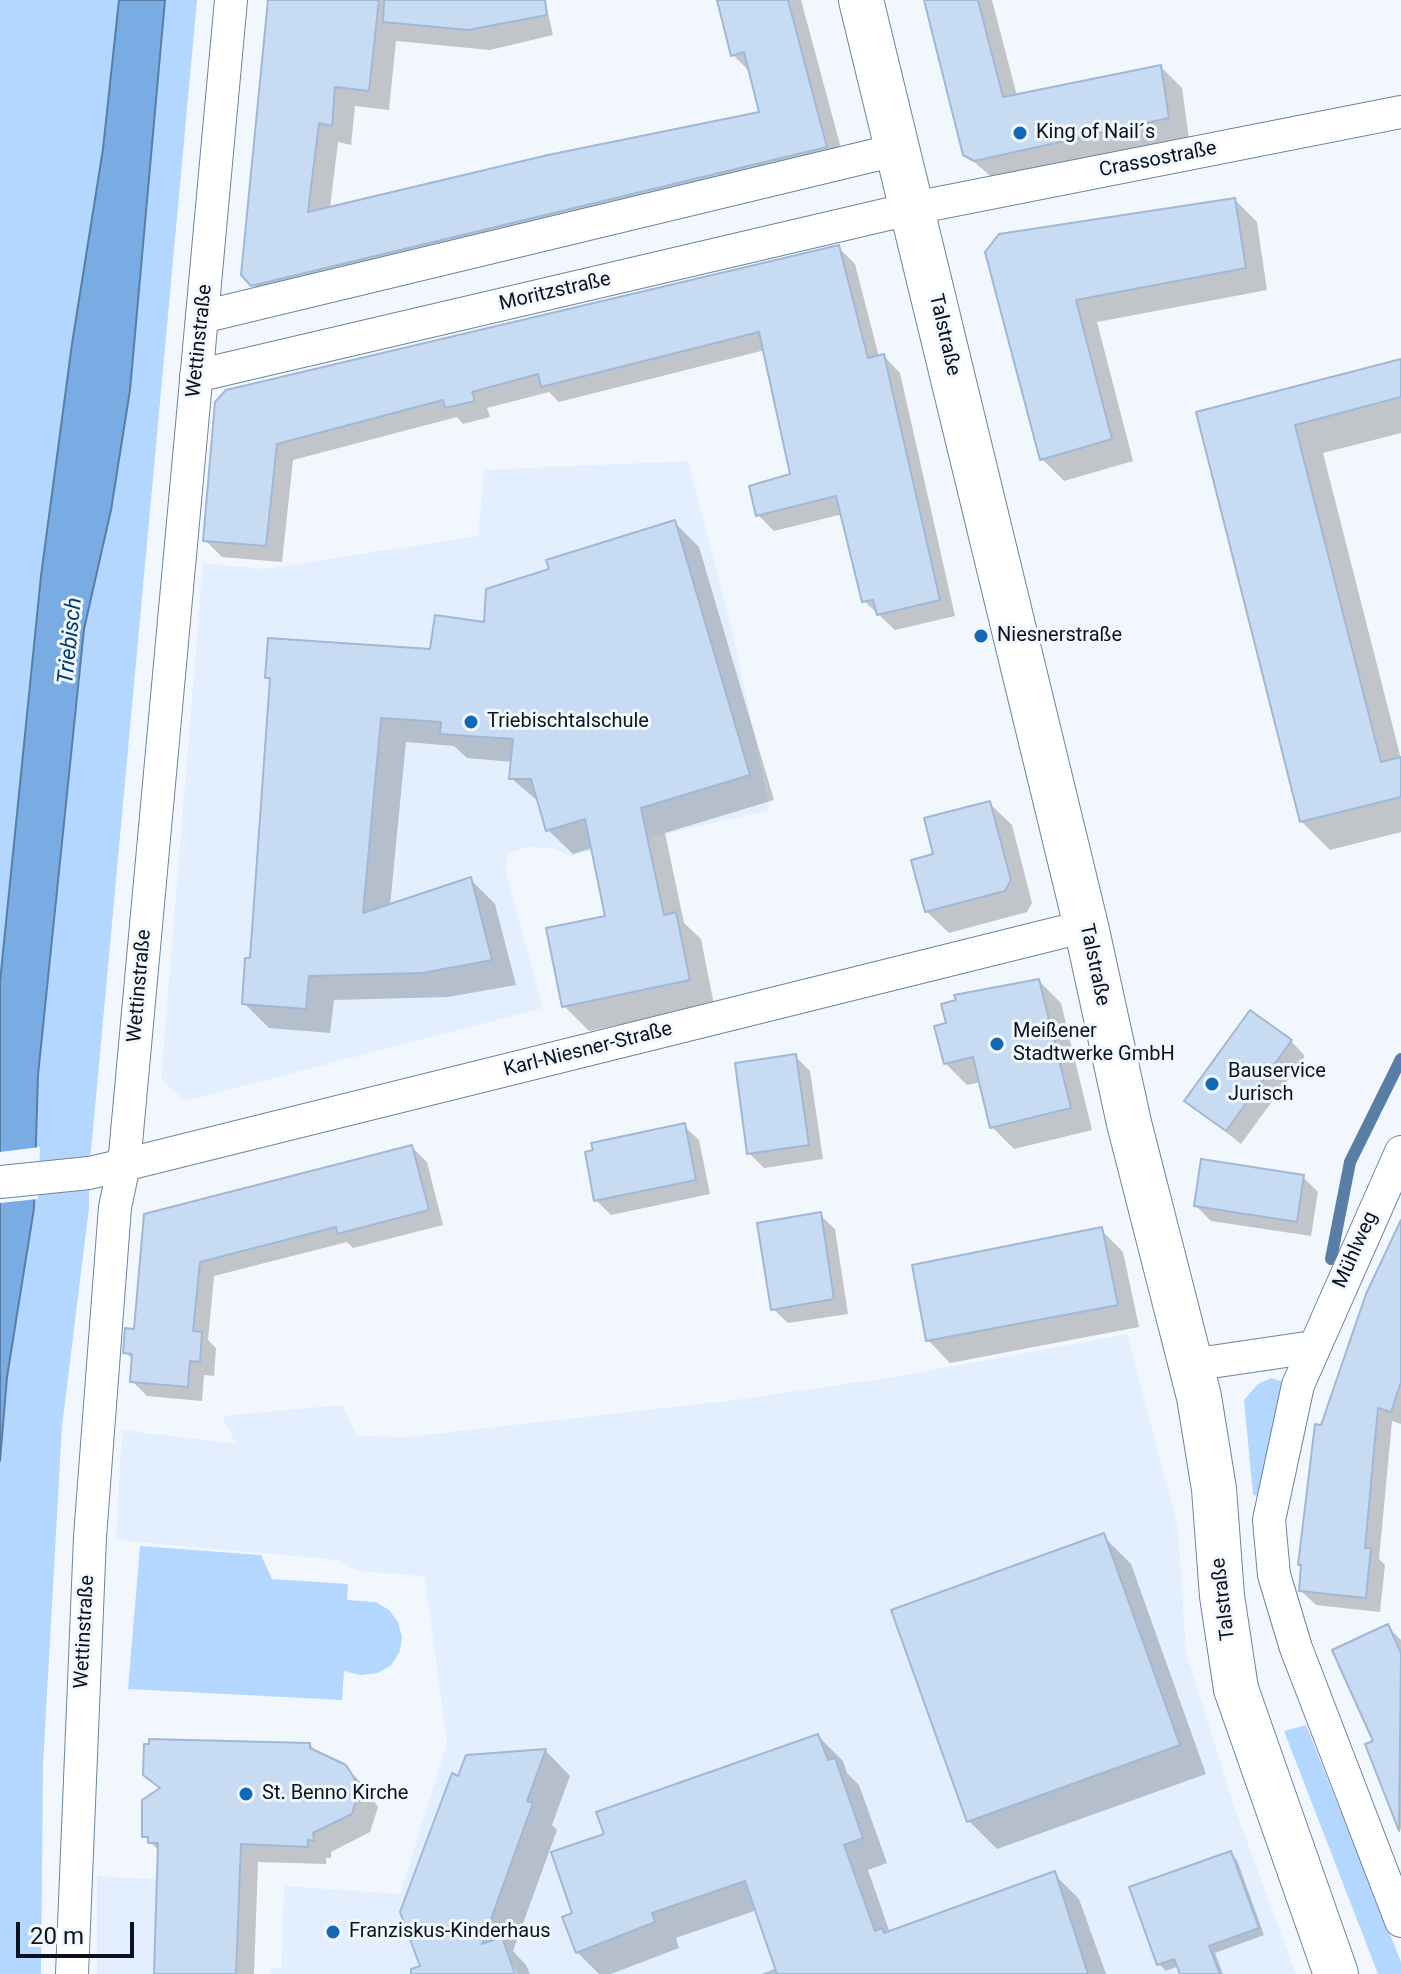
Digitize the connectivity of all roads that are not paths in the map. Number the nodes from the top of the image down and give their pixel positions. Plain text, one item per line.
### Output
1 (231, 0) edge
2 (861, 0) edge
3 (1401, 112) edge
4 (900, 149) junction
5 (914, 208) junction
6 (202, 317) junction
7 (196, 376) junction
8 (1086, 926) junction
9 (1401, 1152) edge
10 (124, 1165) junction
11 (0, 1182) edge
12 (1313, 1347) junction
13 (1191, 1365) junction
14 (1401, 1921) edge
15 (72, 1974) edge
16 (1336, 1974) edge

1 - 6 street, Wettinstraße
2 - 4 main road, Talstraße
3 - 5 street, Crassostraße
4 - 5 main road, Talstraße
4 - 6 street
5 - 7 street, Moritzstraße
5 - 8 main road, Talstraße
6 - 7 street, Wettinstraße
7 - 10 street, Wettinstraße
8 - 10 street, Karl-Niesner-Straße
8 - 13 main road, Talstraße
9 - 12 street, Mühlweg
10 - 11 street, Karl-Niesner-Straße
10 - 15 street, Wettinstraße
12 - 13 street
12 - 14 street, Mühlweg
13 - 16 main road, Talstraße

